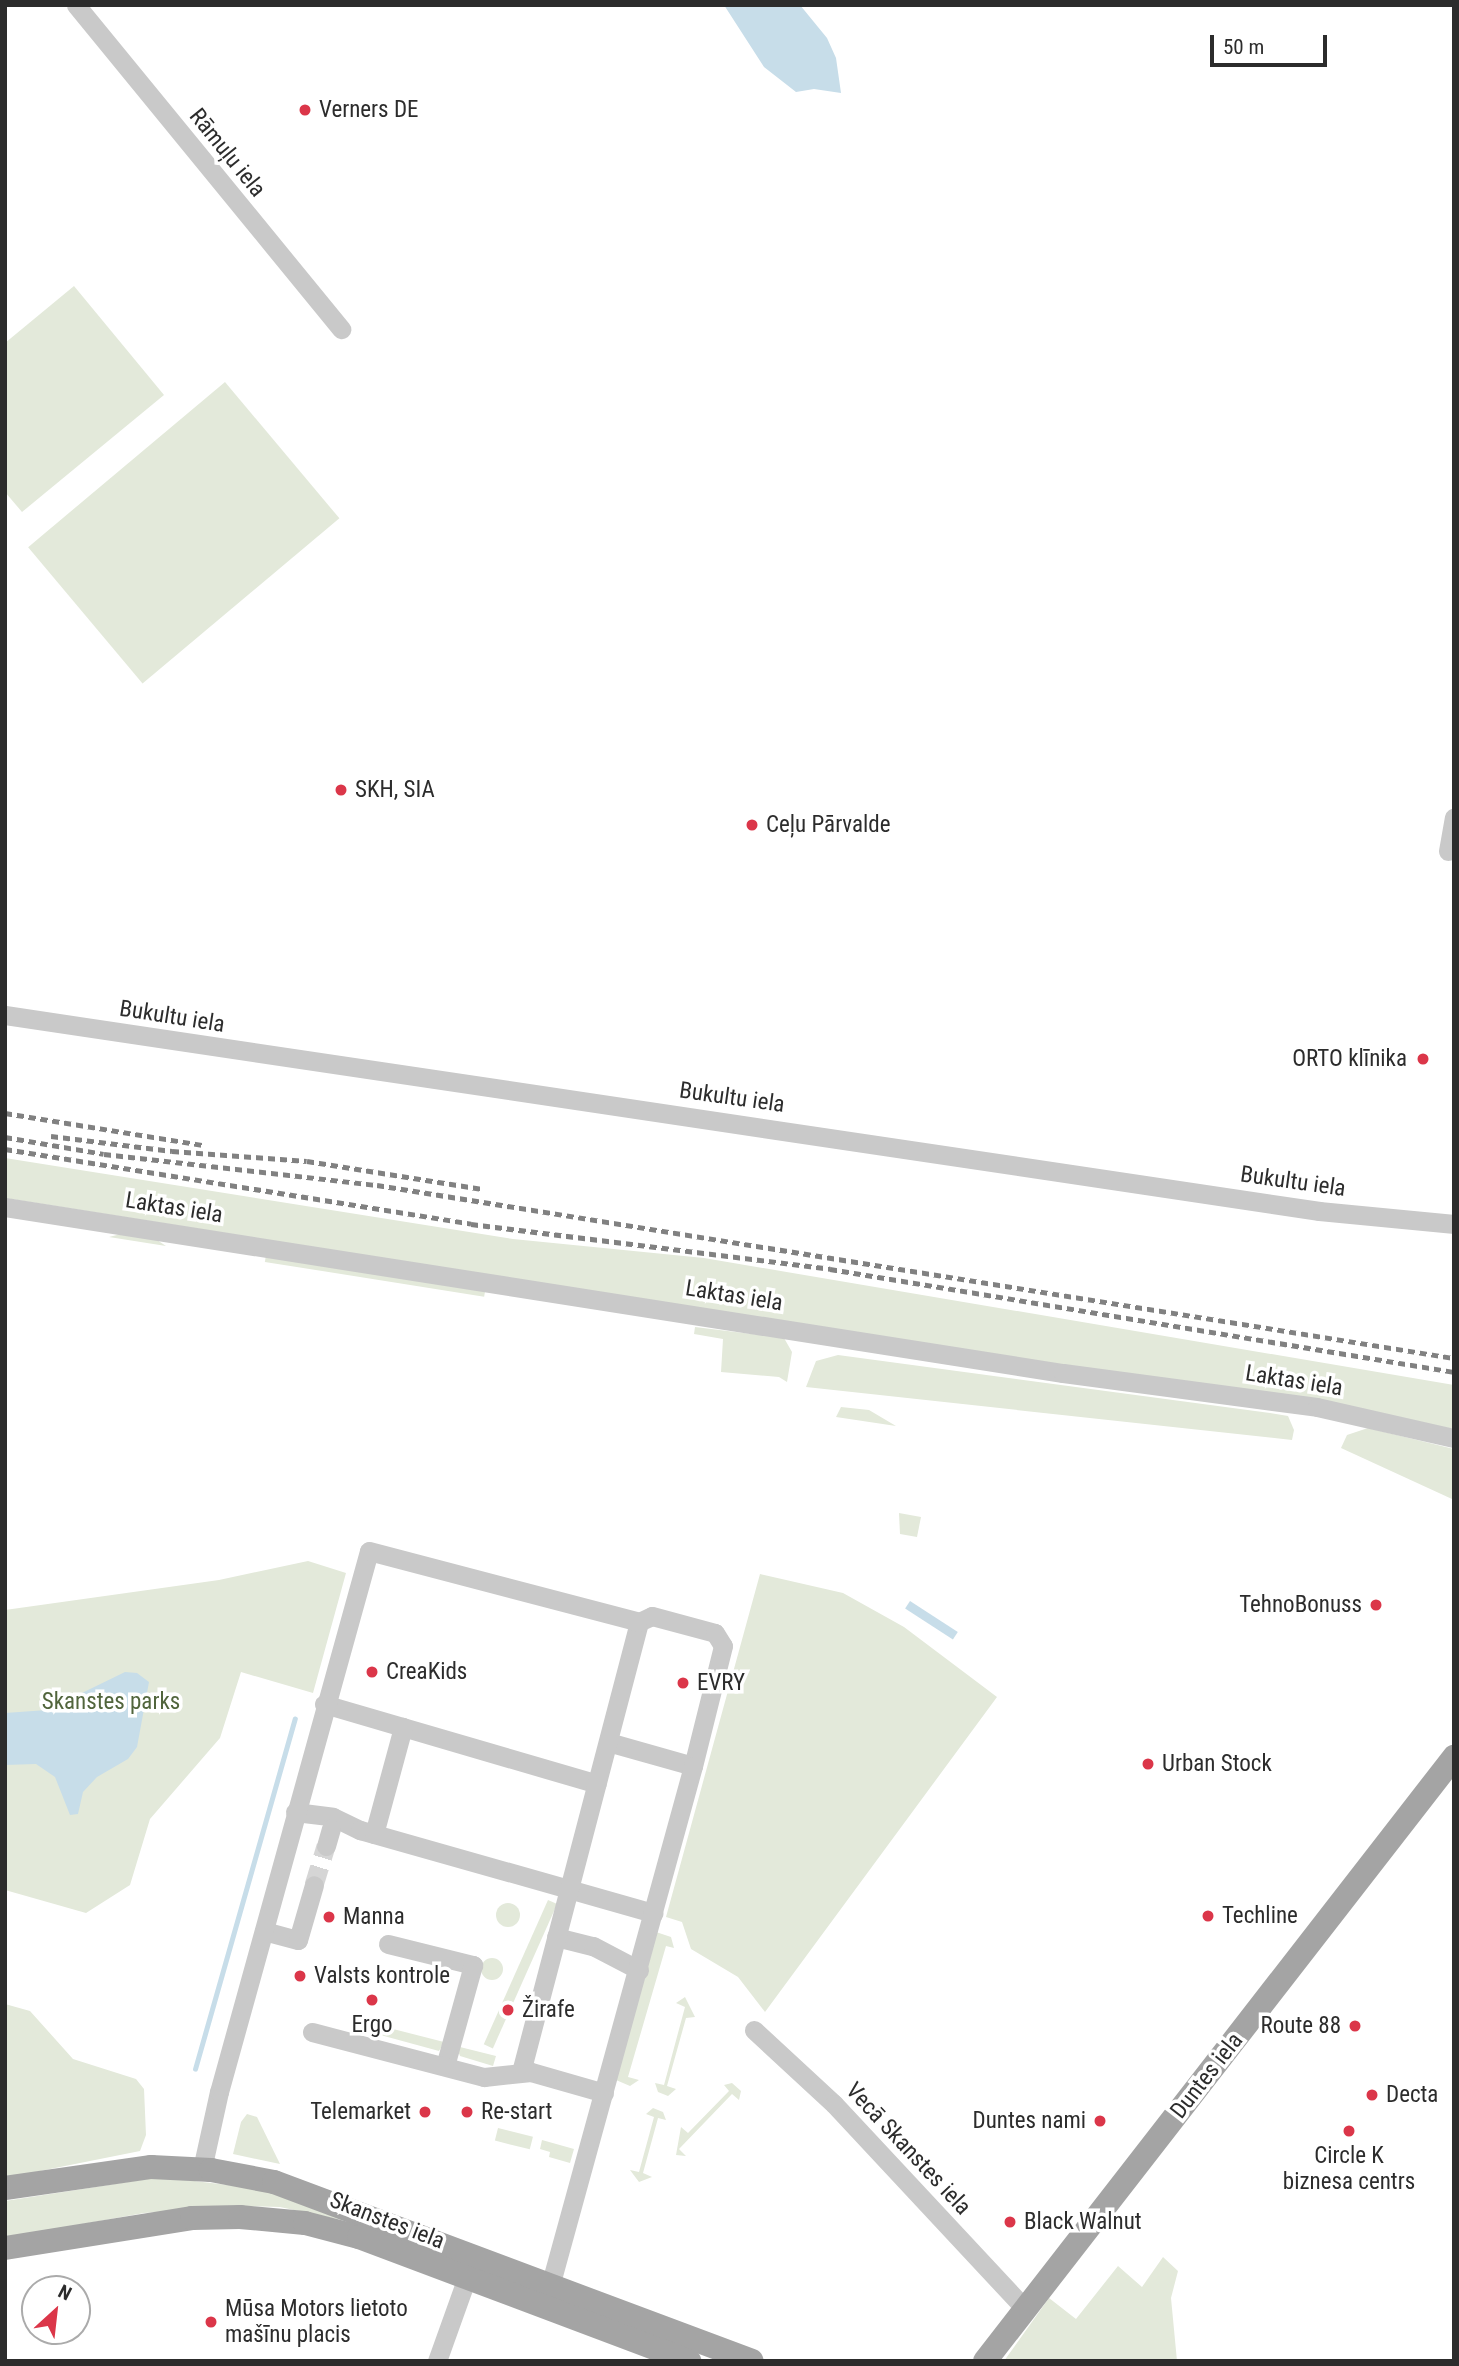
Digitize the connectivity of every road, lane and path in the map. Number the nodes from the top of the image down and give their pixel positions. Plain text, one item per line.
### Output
1 (76, 5) edge
2 (341, 329) dead end
3 (1454, 818) edge
4 (1448, 851) dead end
5 (5, 1015) edge
6 (5, 1207) edge
7 (1454, 1224) edge
8 (1454, 1438) edge
9 (639, 1622) junction
10 (324, 1704) junction
11 (403, 1727) junction
12 (608, 1742) junction
13 (1454, 1757) edge
14 (693, 1766) junction
15 (597, 1784) junction
16 (303, 1814) junction
17 (367, 1832) junction
18 (314, 1885) tunnel mouth
19 (569, 1888) junction
20 (654, 1913) junction
21 (264, 1931) junction
22 (556, 1937) junction
23 (388, 1944) dead end
24 (639, 1970) junction
25 (754, 2030) dead end
26 (312, 2032) dead end
27 (445, 2066) junction
28 (521, 2072) junction
29 (604, 2093) junction
30 (202, 2169) junction
31 (5, 2188) edge
32 (5, 2248) edge
33 (467, 2277) junction
34 (548, 2294) junction
35 (1023, 2306) junction
36 (437, 2361) edge
37 (689, 2361) edge
38 (752, 2361) edge
39 (985, 2361) edge

1 - 2 street, Rāmuļu iela
3 - 4 street
5 - 7 street, Bukultu iela
6 - 8 street, Laktas iela
9 - 10 street
9 - 12 street
9 - 14 street
10 - 11 street
10 - 16 street
11 - 15 street
11 - 17 street
12 - 14 street
12 - 15 street
13 - 35 main road, Duntes iela
14 - 20 street
15 - 19 street
16 - 17 street
16 - 17 street
16 - 21 street
17 - 19 street
18 - 21 street
19 - 20 street
19 - 22 street
20 - 24 street
21 - 30 street
22 - 24 street
22 - 28 street
23 - 27 street
24 - 29 street
25 - 35 street, Vecā Skanstes iela
26 - 27 street
27 - 28 street
28 - 29 street
29 - 34 street
30 - 31 main road, Skanstes iela
30 - 34 main road, Skanstes iela
32 - 33 main road, Skanstes iela
33 - 34 main road, Skanstes iela
33 - 36 street
34 - 37 main road, Skanstes iela
34 - 38 main road, Skanstes iela
35 - 39 main road, Duntes iela

